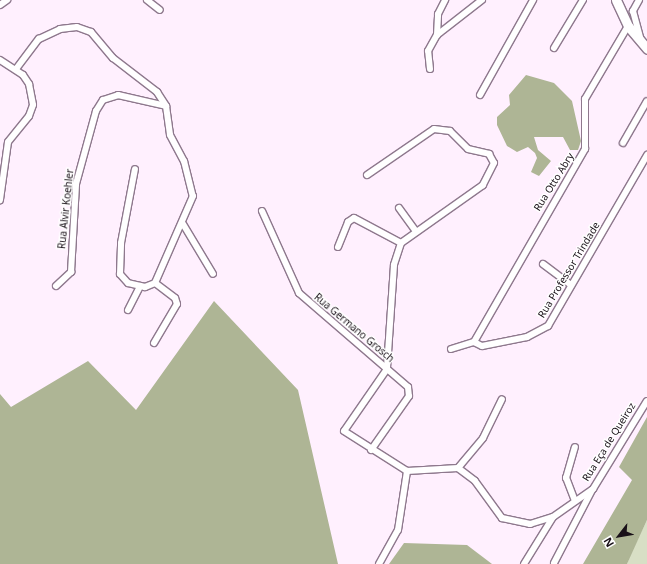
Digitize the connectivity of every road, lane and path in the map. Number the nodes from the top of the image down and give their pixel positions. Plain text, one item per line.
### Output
1 (7, 0) edge
2 (148, 0) edge
3 (445, 0) edge
4 (482, 0) edge
5 (533, 0) edge
6 (583, 0) edge
7 (616, 0) edge
8 (639, 0) edge
9 (0, 5) edge
10 (160, 10) dead end
11 (628, 26) junction
12 (437, 34) junction
13 (644, 46) edge
14 (554, 48) dead end
15 (0, 60) edge
16 (16, 69) junction
17 (430, 69) dead end
18 (480, 95) dead end
19 (647, 101) edge
20 (166, 106) junction
21 (623, 143) dead end
22 (647, 155) edge
23 (136, 169) dead end
24 (367, 175) dead end
25 (0, 200) edge
26 (399, 208) dead end
27 (262, 212) dead end
28 (183, 224) junction
29 (416, 231) junction
30 (401, 243) junction
31 (338, 247) dead end
32 (543, 264) dead end
33 (213, 274) dead end
34 (155, 283) junction
35 (570, 284) junction
36 (56, 286) dead end
37 (140, 286) junction
38 (128, 310) dead end
39 (474, 342) junction
40 (154, 343) dead end
41 (451, 349) dead end
42 (387, 369) junction
43 (502, 399) dead end
44 (647, 401) edge
45 (575, 448) dead end
46 (371, 450) junction
47 (458, 468) junction
48 (407, 471) junction
49 (592, 489) junction
50 (575, 501) junction
51 (553, 516) junction
52 (554, 563) edge
53 (379, 564) edge
54 (524, 564) edge

1 - 9 street
2 - 10 street
3 - 12 street
4 - 12 street
5 - 18 street
6 - 14 street
7 - 11 main road
8 - 13 street
11 - 13 main road
11 - 39 street, Rua Otto Abry
12 - 17 street
15 - 16 street
16 - 20 street
16 - 25 street
19 - 21 street
20 - 28 street
20 - 36 street, Rua Alvir Koehler
22 - 35 street, Rua Professor Trindade
23 - 37 street
24 - 29 street
26 - 29 street
27 - 42 street, Rua Germano Grosch
28 - 33 street
28 - 34 street
29 - 30 street
30 - 31 street
30 - 42 street
32 - 35 street
34 - 37 street
34 - 40 street
35 - 39 street, Rua Professor Trindade
37 - 38 street
39 - 41 street, Rua Professor Trindade
42 - 46 street, Rua Germano Grosch
42 - 46 street
43 - 47 street
44 - 49 street, Rua Eça de Queiroz
45 - 50 street
46 - 48 street
47 - 48 street
47 - 51 street, Rua Eça de Queiroz
48 - 53 street
49 - 50 street, Rua Eça de Queiroz
49 - 52 street
50 - 51 street, Rua Eça de Queiroz
51 - 54 street

